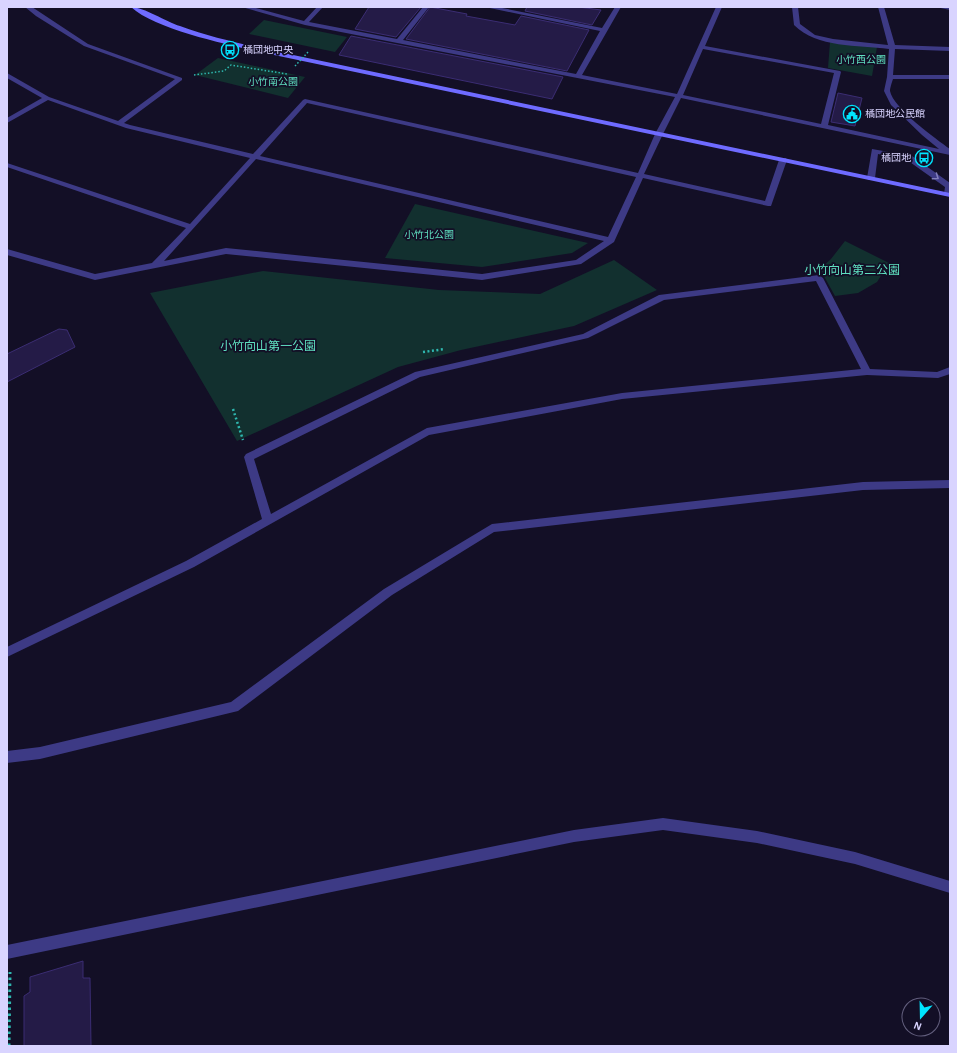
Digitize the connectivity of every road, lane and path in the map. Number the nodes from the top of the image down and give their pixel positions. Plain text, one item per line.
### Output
1 (28, 7) edge
2 (134, 7) edge
3 (245, 7) edge
4 (320, 7) edge
5 (426, 7) edge
6 (488, 7) edge
7 (618, 7) edge
8 (719, 7) edge
9 (795, 7) edge
10 (881, 7) edge
11 (939, 7) edge
12 (950, 8) edge
13 (520, 10) edge
14 (305, 22) junction
15 (604, 30) junction
16 (400, 41) junction
17 (702, 47) junction
18 (892, 47) junction
19 (950, 49) edge
20 (308, 51) dead end
21 (7, 75) edge
22 (578, 77) junction
23 (890, 77) junction
24 (950, 77) edge
25 (180, 79) junction
26 (679, 96) junction
27 (47, 98) junction
28 (7, 121) edge
29 (119, 124) junction
30 (824, 126) junction
31 (659, 134) junction
32 (950, 153) edge
33 (256, 156) junction
34 (783, 160) junction
35 (7, 165) edge
36 (641, 176) junction
37 (870, 178) junction
38 (949, 194) edge
39 (190, 227) junction
40 (611, 240) junction
41 (7, 252) edge
42 (154, 266) junction
43 (950, 370) edge
44 (867, 372) junction
45 (232, 409) dead end
46 (249, 458) junction
47 (950, 484) edge
48 (268, 521) junction
49 (7, 652) edge
50 (7, 757) edge
51 (950, 887) edge
52 (9, 952) edge
53 (9, 1046) edge

1 - 25 street
2 - 31 street
3 - 14 street
4 - 14 street
5 - 16 street
6 - 13 street
7 - 15 street
8 - 17 street
9 - 18 street
10 - 18 street
11 - 12 street
13 - 15 street
14 - 16 street
15 - 22 street
16 - 22 street
17 - 26 street
17 - 30 street
18 - 19 street
18 - 23 street
20 - 25 path, bridge
21 - 27 street
22 - 26 street
23 - 24 street
23 - 32 street
25 - 29 street
26 - 30 street
26 - 31 street
27 - 28 street
27 - 29 street
29 - 33 street
30 - 32 street
31 - 34 street
31 - 36 street
33 - 36 street
33 - 39 street
33 - 40 street
34 - 36 street
34 - 37 street
35 - 39 street
36 - 40 street
37 - 38 street
37 -> 38 street
39 - 42 street
40 - 42 street
41 - 42 street
43 - 44 street
44 - 46 street
44 - 48 street
45 - 46 path
46 - 48 street
47 - 50 street
48 - 49 street
51 - 52 street
52 - 53 path

